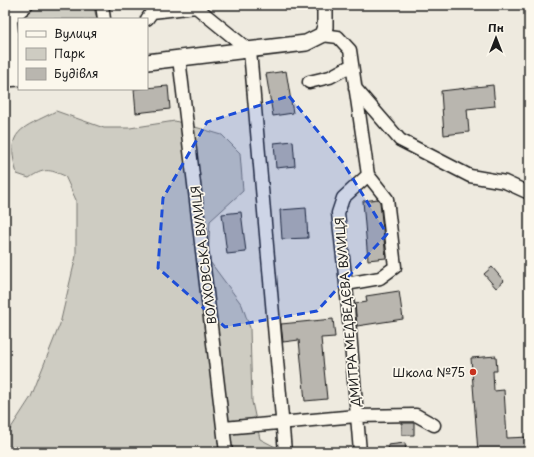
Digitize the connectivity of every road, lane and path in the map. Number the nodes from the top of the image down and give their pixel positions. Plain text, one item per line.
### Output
1 (9, 5) edge
2 (27, 5) edge
3 (102, 5) edge
4 (325, 5) edge
5 (104, 18) edge
6 (148, 18) edge
7 (11, 19) junction
8 (322, 35) junction
9 (250, 51) junction
10 (179, 58) junction
11 (148, 62) edge
12 (352, 65) junction
13 (14, 78) edge
14 (309, 82) dead end
15 (355, 88) junction
16 (368, 175) junction
17 (529, 193) edge
18 (346, 284) junction
19 (356, 416) junction
20 (282, 423) junction
21 (434, 425) dead end
22 (224, 428) junction
23 (226, 452) edge
24 (286, 452) edge
25 (360, 452) edge

1 - 7 street
2 - 7 street
3 - 5 street
4 - 8 main road
6 - 9 street
7 - 13 street
8 - 9 main road
8 - 12 street
9 - 10 main road
9 - 20 street
10 - 11 main road
10 - 22 street, ВОЛХОВСЬКА ВУЛИЦЯ
12 - 14 street
12 - 15 street
15 - 16 street
15 - 17 street
16 - 18 street, ДМИТРА МЕДВЕДЄВА ВУЛИЦЯ
16 - 18 street
18 - 19 street, ДМИТРА МЕДВЕДЄВА ВУЛИЦЯ
19 - 20 street
19 - 21 street
19 - 25 street, ДМИТРА МЕДВЕДЄВА ВУЛИЦЯ
20 - 22 street
20 - 24 street
22 - 23 street, ВОЛХОВСЬКА ВУЛИЦЯ

